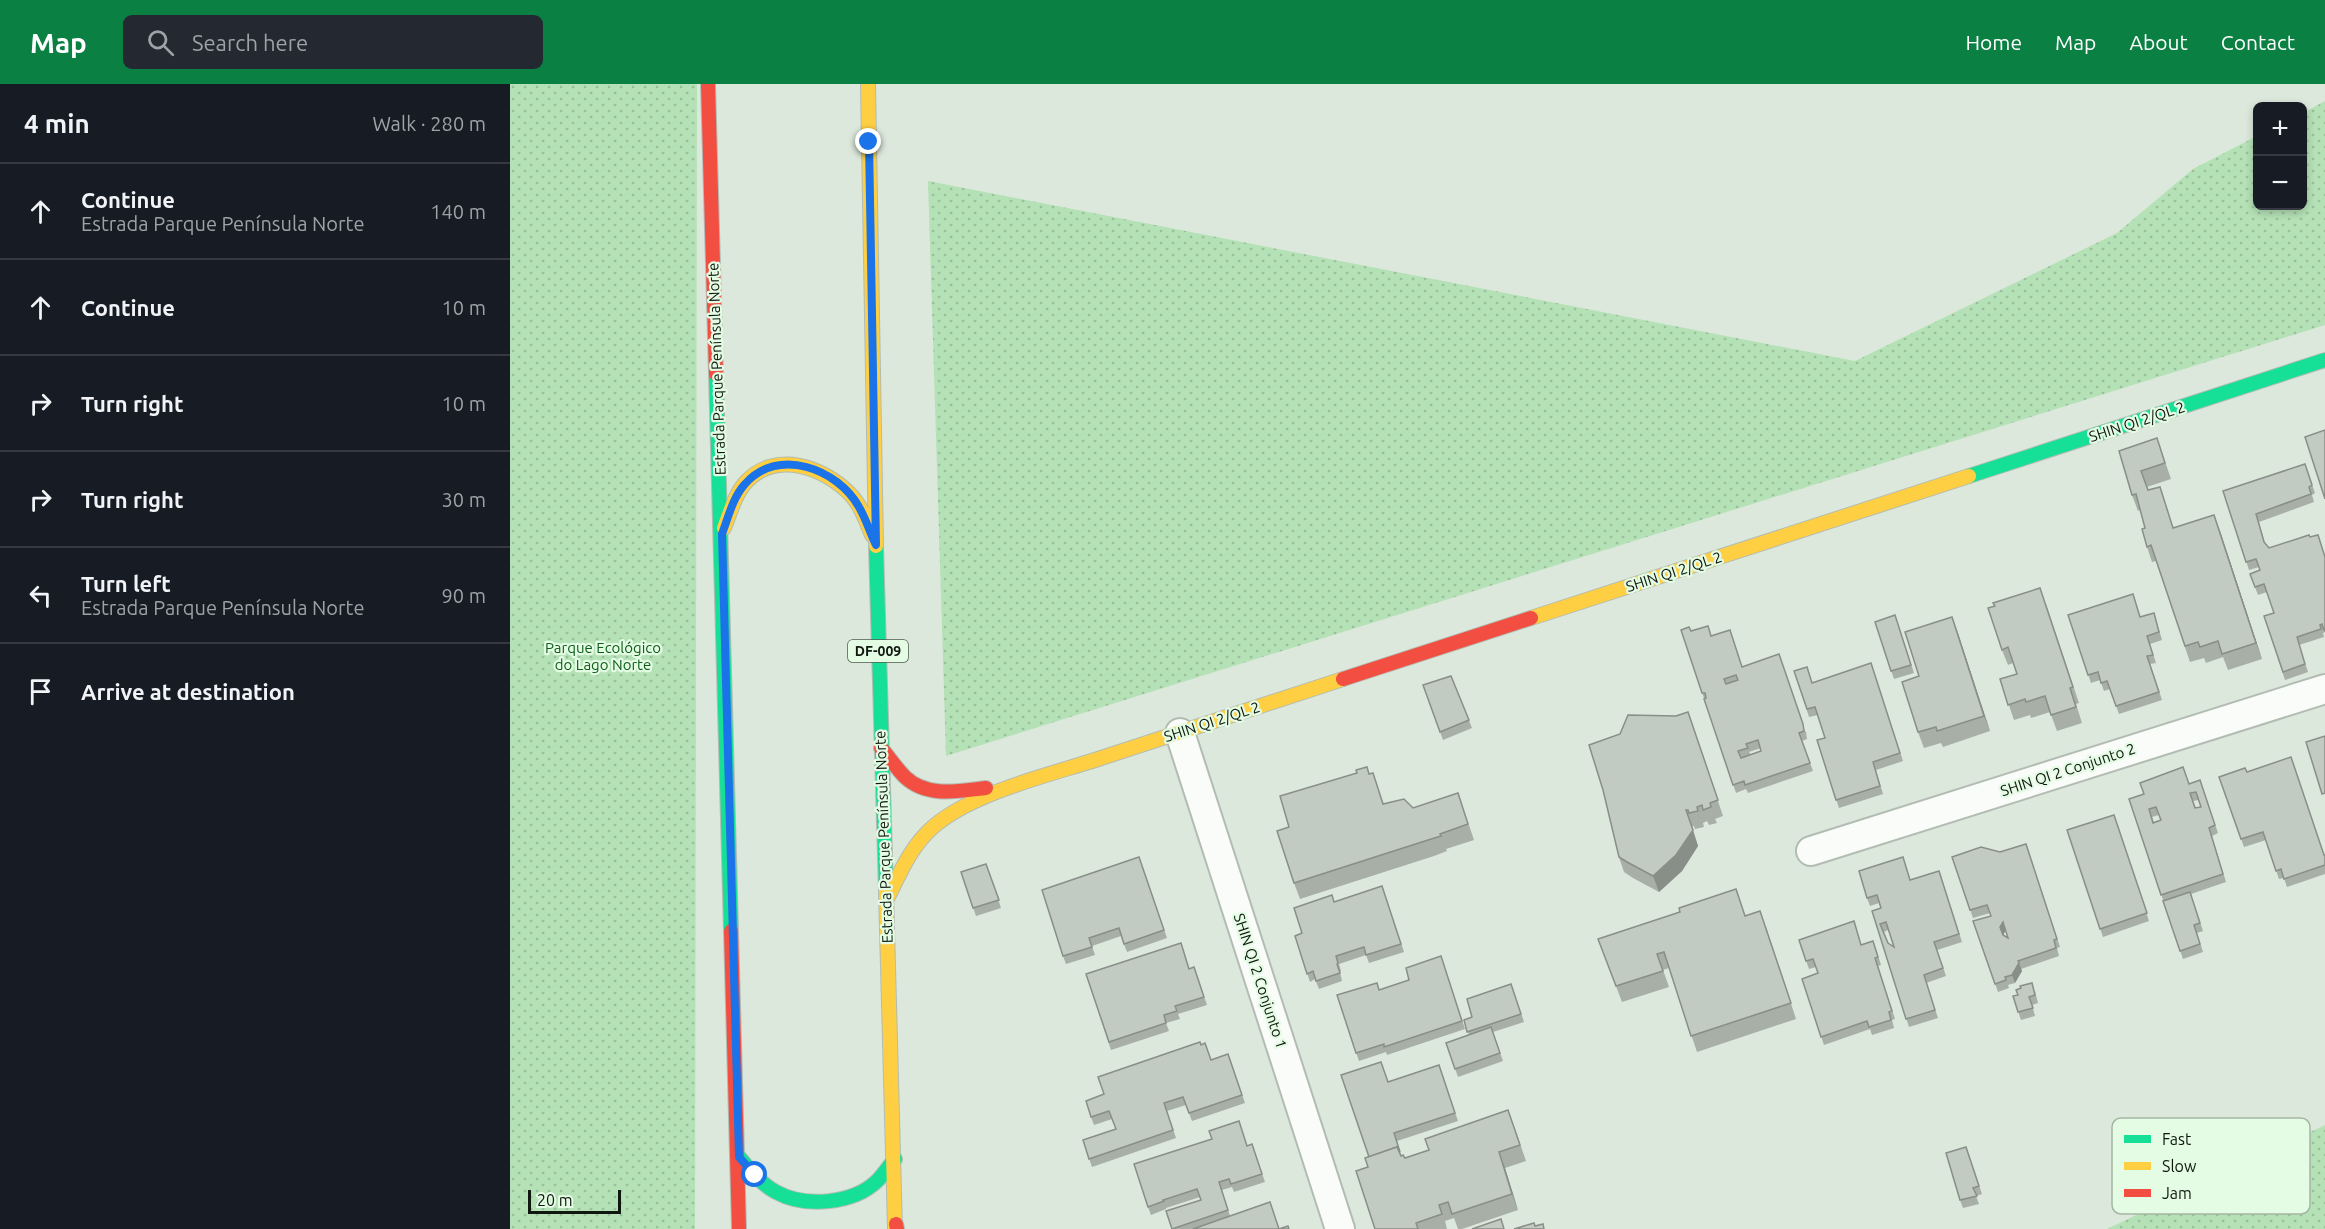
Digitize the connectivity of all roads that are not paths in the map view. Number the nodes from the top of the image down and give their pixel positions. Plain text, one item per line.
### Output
1 (708, 84) edge
2 (868, 84) edge
3 (2325, 360) edge
4 (722, 534) junction
5 (876, 545) junction
6 (2325, 689) edge
7 (1180, 733) junction
8 (881, 748) junction
9 (1023, 783) junction
10 (1811, 851) dead end
11 (887, 899) junction
12 (739, 1157) junction
13 (895, 1159) junction
14 (896, 1227) edge
15 (739, 1229) edge
16 (1340, 1229) edge

1 - 4 main road, Estrada Parque Península Norte
2 - 5 main road, Estrada Parque Península Norte / DF-009
3 - 7 main road, SHIN QI 2/QL 2
4 - 5 main road
4 - 12 main road, Estrada Parque Península Norte
5 - 8 main road, Estrada Parque Península Norte / DF-009
6 - 10 street, SHIN QI 2 Conjunto 2
7 - 9 main road, SHIN QI 2/QL 2
7 - 16 street, SHIN QI 2 Conjunto 1
8 - 9 main road, SHIN QI 2/QL 2
8 - 11 main road, Estrada Parque Península Norte / DF-009
9 - 11 main road, SHIN QI 2/QL 2
11 - 13 main road, Estrada Parque Península Norte / DF-009
12 - 13 main road
12 - 15 main road, Estrada Parque Península Norte
13 - 14 main road, Estrada Parque Península Norte / DF-009

